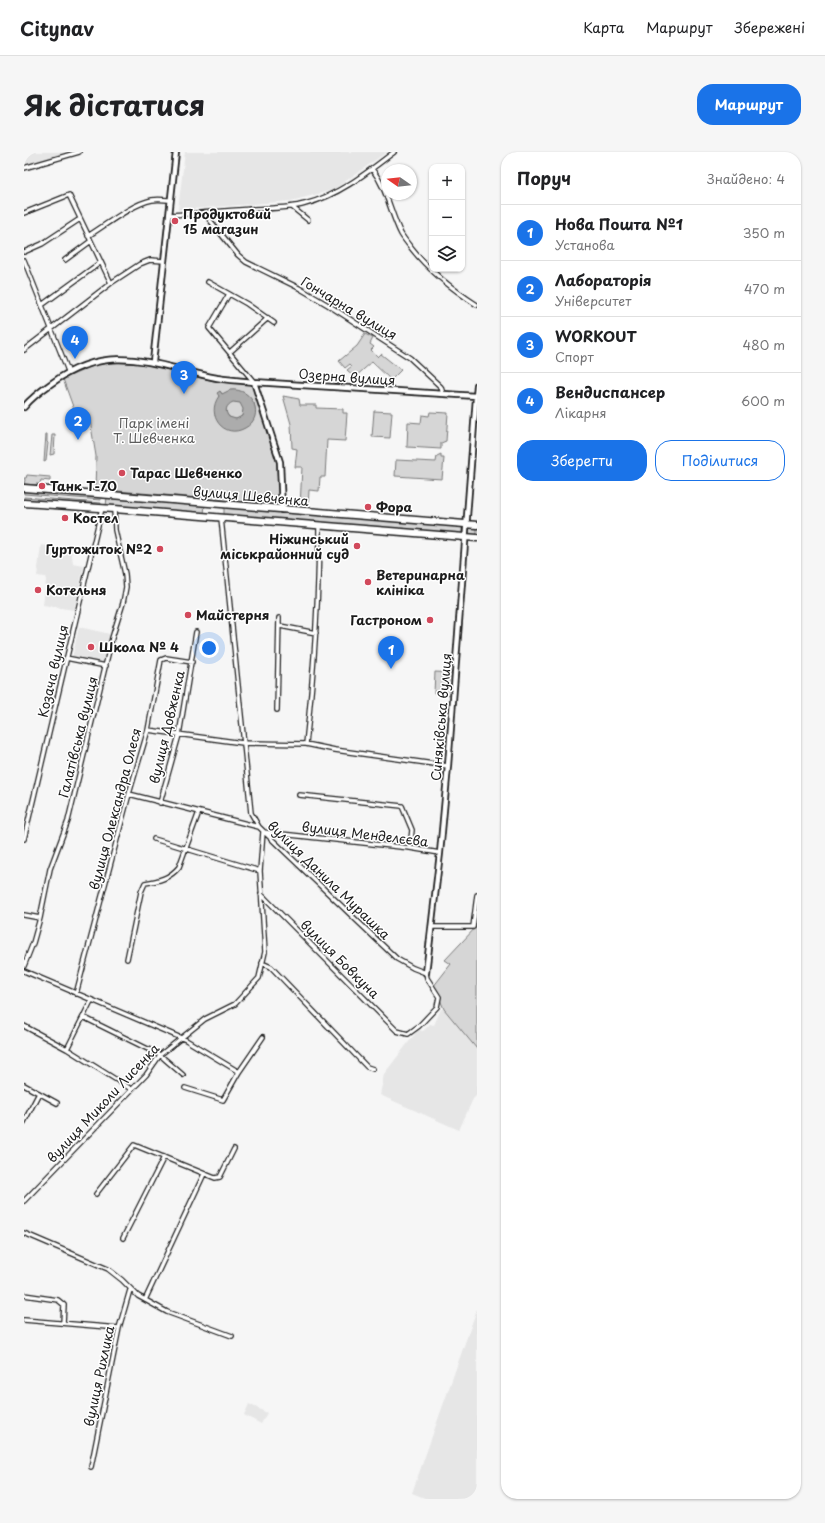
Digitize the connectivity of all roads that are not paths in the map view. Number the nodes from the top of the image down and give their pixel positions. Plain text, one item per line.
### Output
1 (79, 152) edge
2 (176, 152) edge
3 (394, 152) edge
4 (24, 168) edge
5 (372, 169) junction
6 (171, 200) junction
7 (292, 207) junction
8 (24, 213) edge
9 (204, 214) junction
10 (169, 215) junction
11 (80, 219) junction
12 (308, 220) dead end
13 (88, 236) junction
14 (91, 241) junction
15 (24, 252) edge
16 (24, 260) edge
17 (65, 260) dead end
18 (164, 261) junction
19 (101, 262) junction
20 (208, 282) dead end
21 (111, 283) junction
22 (229, 294) junction
23 (42, 305) junction
24 (477, 305) edge
25 (268, 318) junction
26 (274, 323) dead end
27 (51, 329) junction
28 (24, 350) edge
29 (230, 352) junction
30 (153, 362) junction
31 (68, 371) junction
32 (254, 382) junction
33 (477, 385) edge
34 (443, 394) junction
35 (476, 396) edge
36 (24, 406) edge
37 (24, 488) edge
38 (104, 494) junction
39 (24, 503) edge
40 (222, 504) junction
41 (102, 508) junction
42 (114, 509) junction
43 (282, 510) junction
44 (221, 518) junction
45 (466, 524) junction
46 (319, 525) junction
47 (477, 525) edge
48 (465, 537) junction
49 (477, 538) edge
50 (279, 618) dead end
51 (280, 626) junction
52 (196, 632) dead end
53 (316, 633) junction
54 (66, 658) junction
55 (192, 662) junction
56 (106, 666) junction
57 (277, 710) dead end
58 (148, 730) junction
59 (178, 735) junction
60 (243, 744) junction
61 (306, 744) junction
62 (448, 766) junction
63 (129, 794) junction
64 (299, 795) dead end
65 (160, 803) junction
66 (199, 812) junction
67 (258, 827) junction
68 (264, 832) junction
69 (24, 839) edge
70 (154, 839) dead end
71 (410, 848) junction
72 (187, 849) junction
73 (440, 853) junction
74 (260, 871) junction
75 (261, 894) junction
76 (477, 895) edge
77 (24, 915) edge
78 (40, 918) junction
79 (432, 927) junction
80 (475, 927) edge
81 (127, 959) dead end
82 (262, 963) junction
83 (24, 966) edge
84 (24, 971) edge
85 (426, 974) junction
86 (76, 994) junction
87 (92, 1000) junction
88 (83, 1017) junction
89 (24, 1026) edge
90 (263, 1037) dead end
91 (181, 1038) junction
92 (67, 1049) junction
93 (160, 1055) junction
94 (374, 1069) dead end
95 (239, 1072) junction
96 (183, 1075) dead end
97 (24, 1085) edge
98 (185, 1088) dead end
99 (131, 1089) junction
100 (39, 1093) junction
101 (57, 1103) dead end
102 (24, 1122) edge
103 (234, 1148) dead end
104 (164, 1157) junction
105 (204, 1174) junction
106 (96, 1194) dead end
107 (24, 1201) edge
108 (24, 1234) edge
109 (123, 1238) dead end
110 (130, 1290) junction
111 (24, 1295) edge
112 (145, 1300) junction
113 (24, 1320) edge
114 (63, 1323) junction
115 (119, 1328) junction
116 (232, 1336) dead end
117 (91, 1468) dead end

1 - 4 street
2 - 6 street
3 - 5 street
5 - 7 street
5 - 24 street
6 - 10 street
6 - 13 street
7 - 9 street
7 - 12 street
8 - 11 street
9 - 10 street
9 - 34 street, Гончарна вулиця
10 - 18 street
11 - 13 street
11 - 15 street
13 - 14 street
14 - 17 street
14 - 19 street
16 - 23 street
18 - 21 street
18 - 30 street
19 - 21 street
19 - 23 street
20 - 22 street
21 - 27 street
22 - 25 street
22 - 29 street
23 - 27 street
25 - 26 street
25 - 29 street
27 - 28 street
27 - 31 street
29 - 32 street
30 - 31 street, Озерна вулиця
30 - 32 street, Озерна вулиця
31 - 36 street, Озерна вулиця
32 - 34 street, Озерна вулиця
32 - 43 street
33 - 35 street, Синяківська вулиця
34 - 35 street, Озерна вулиця
35 - 45 street, Синяківська вулиця
37 - 38 main road, вулиця Шевченка
38 - 40 main road, вулиця Шевченка
38 - 41 main road
39 - 41 main road, вулиця Шевченка
40 - 43 main road, вулиця Шевченка
40 - 44 main road
41 - 42 main road, вулиця Шевченка
41 - 54 street, Козача вулиця
42 - 44 main road, вулиця Шевченка
42 - 56 street, Галатівська вулиця
43 - 45 main road, вулиця Шевченка
44 - 46 main road, вулиця Шевченка
44 - 60 street, вулиця Данила Мурашка
45 - 47 main road, вулиця Шевченка
45 - 48 street, Синяківська вулиця
46 - 48 main road, вулиця Шевченка
46 - 53 street
48 - 49 main road, вулиця Шевченка
48 - 62 street, Синяківська вулиця
50 - 51 street
51 - 53 street
51 - 57 street
52 - 55 street, вулиця Довженка
53 - 61 street
54 - 56 street
54 - 69 street, Козача вулиця
55 - 58 street, вулиця Олександра Олеся
55 - 59 street, вулиця Довженка
56 - 78 street, Галатівська вулиця
58 - 59 street
58 - 63 street, вулиця Олександра Олеся
59 - 60 street
59 - 65 street, вулиця Довженка
60 - 61 street
60 - 67 street, вулиця Данила Мурашка
61 - 62 street
62 - 73 street, Синяківська вулиця
63 - 65 street
63 - 86 street, вулиця Олександра Олеся
64 - 71 street
65 - 66 street
66 - 67 street
66 - 72 street
67 - 68 street, вулиця Данила Мурашка
68 - 71 street, вулиця Менделєєва
68 - 74 street, вулиця Миколи Лисенка
68 - 85 street, вулиця Данила Мурашка
70 - 72 street
71 - 73 street, вулиця Менделєєва
72 - 74 street
72 - 81 street
73 - 79 street, Синяківська вулиця
74 - 75 street, вулиця Миколи Лисенка
75 - 82 street, вулиця Миколи Лисенка
75 - 85 street, вулиця Бовкуна
76 - 80 street
77 - 78 street
78 - 83 street, Галатівська вулиця
79 - 80 street
79 - 85 street, Синяківська вулиця
82 - 91 street, вулиця Миколи Лисенка
82 - 94 street
84 - 86 street
86 - 87 street
87 - 88 street
87 - 91 street
88 - 92 street
88 - 93 street
89 - 92 street
90 - 95 street
91 - 93 street, вулиця Миколи Лисенка
91 - 95 street
92 - 99 street
93 - 96 street
93 - 99 street, вулиця Миколи Лисенка
95 - 98 street
97 - 100 street
99 - 107 street, вулиця Миколи Лисенка
100 - 101 street
100 - 102 street
103 - 105 street
104 - 105 street
104 - 106 street
104 - 109 street
105 - 112 street
108 - 110 street
110 - 112 street
110 - 115 street, вулиця Рихлика
111 - 114 street
112 - 116 street
113 - 114 street
114 - 115 street
115 - 117 street, вулиця Рихлика

